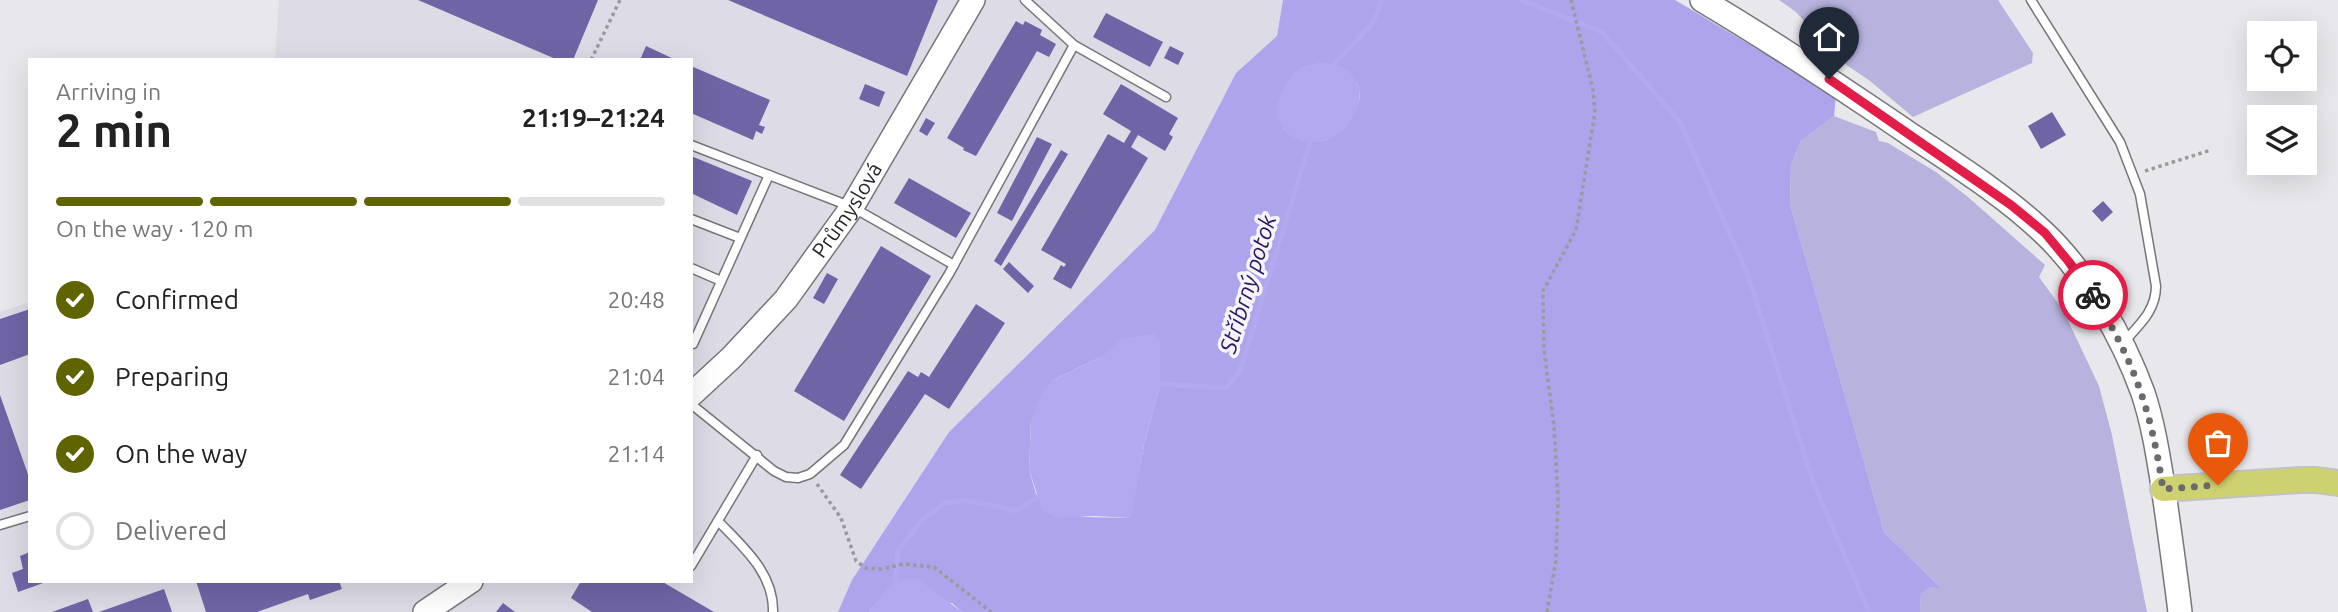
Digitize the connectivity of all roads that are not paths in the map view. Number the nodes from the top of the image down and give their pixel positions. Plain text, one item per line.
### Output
1 (973, 0) edge
2 (1025, 0) edge
3 (1702, 0) edge
4 (2031, 0) edge
5 (1074, 45) junction
6 (1166, 97) dead end
7 (693, 146) edge
8 (769, 175) junction
9 (852, 206) junction
10 (693, 220) edge
11 (740, 238) junction
12 (954, 265) junction
13 (693, 269) edge
14 (721, 281) junction
15 (693, 344) edge
16 (2124, 349) junction
17 (693, 393) edge
18 (693, 406) edge
19 (757, 455) junction
20 (2338, 483) edge
21 (2163, 489) junction
22 (28, 517) edge
23 (718, 521) junction
24 (0, 525) edge
25 (693, 563) edge
26 (468, 583) edge
27 (425, 612) edge
28 (772, 612) edge
29 (2180, 612) edge

1 - 9 street, Průmyslová
2 - 5 lane
3 - 16 street
4 - 16 lane
5 - 6 lane
5 - 12 lane
7 - 8 lane
8 - 9 lane
8 - 11 lane
9 - 12 lane
9 - 17 street, Průmyslová
10 - 11 lane
11 - 14 lane
12 - 19 lane
13 - 14 lane
14 - 15 lane
16 - 21 street
18 - 19 lane
19 - 23 lane
20 - 21 main road
21 - 29 street
22 - 24 lane
23 - 25 lane
23 - 28 lane
26 - 27 street

